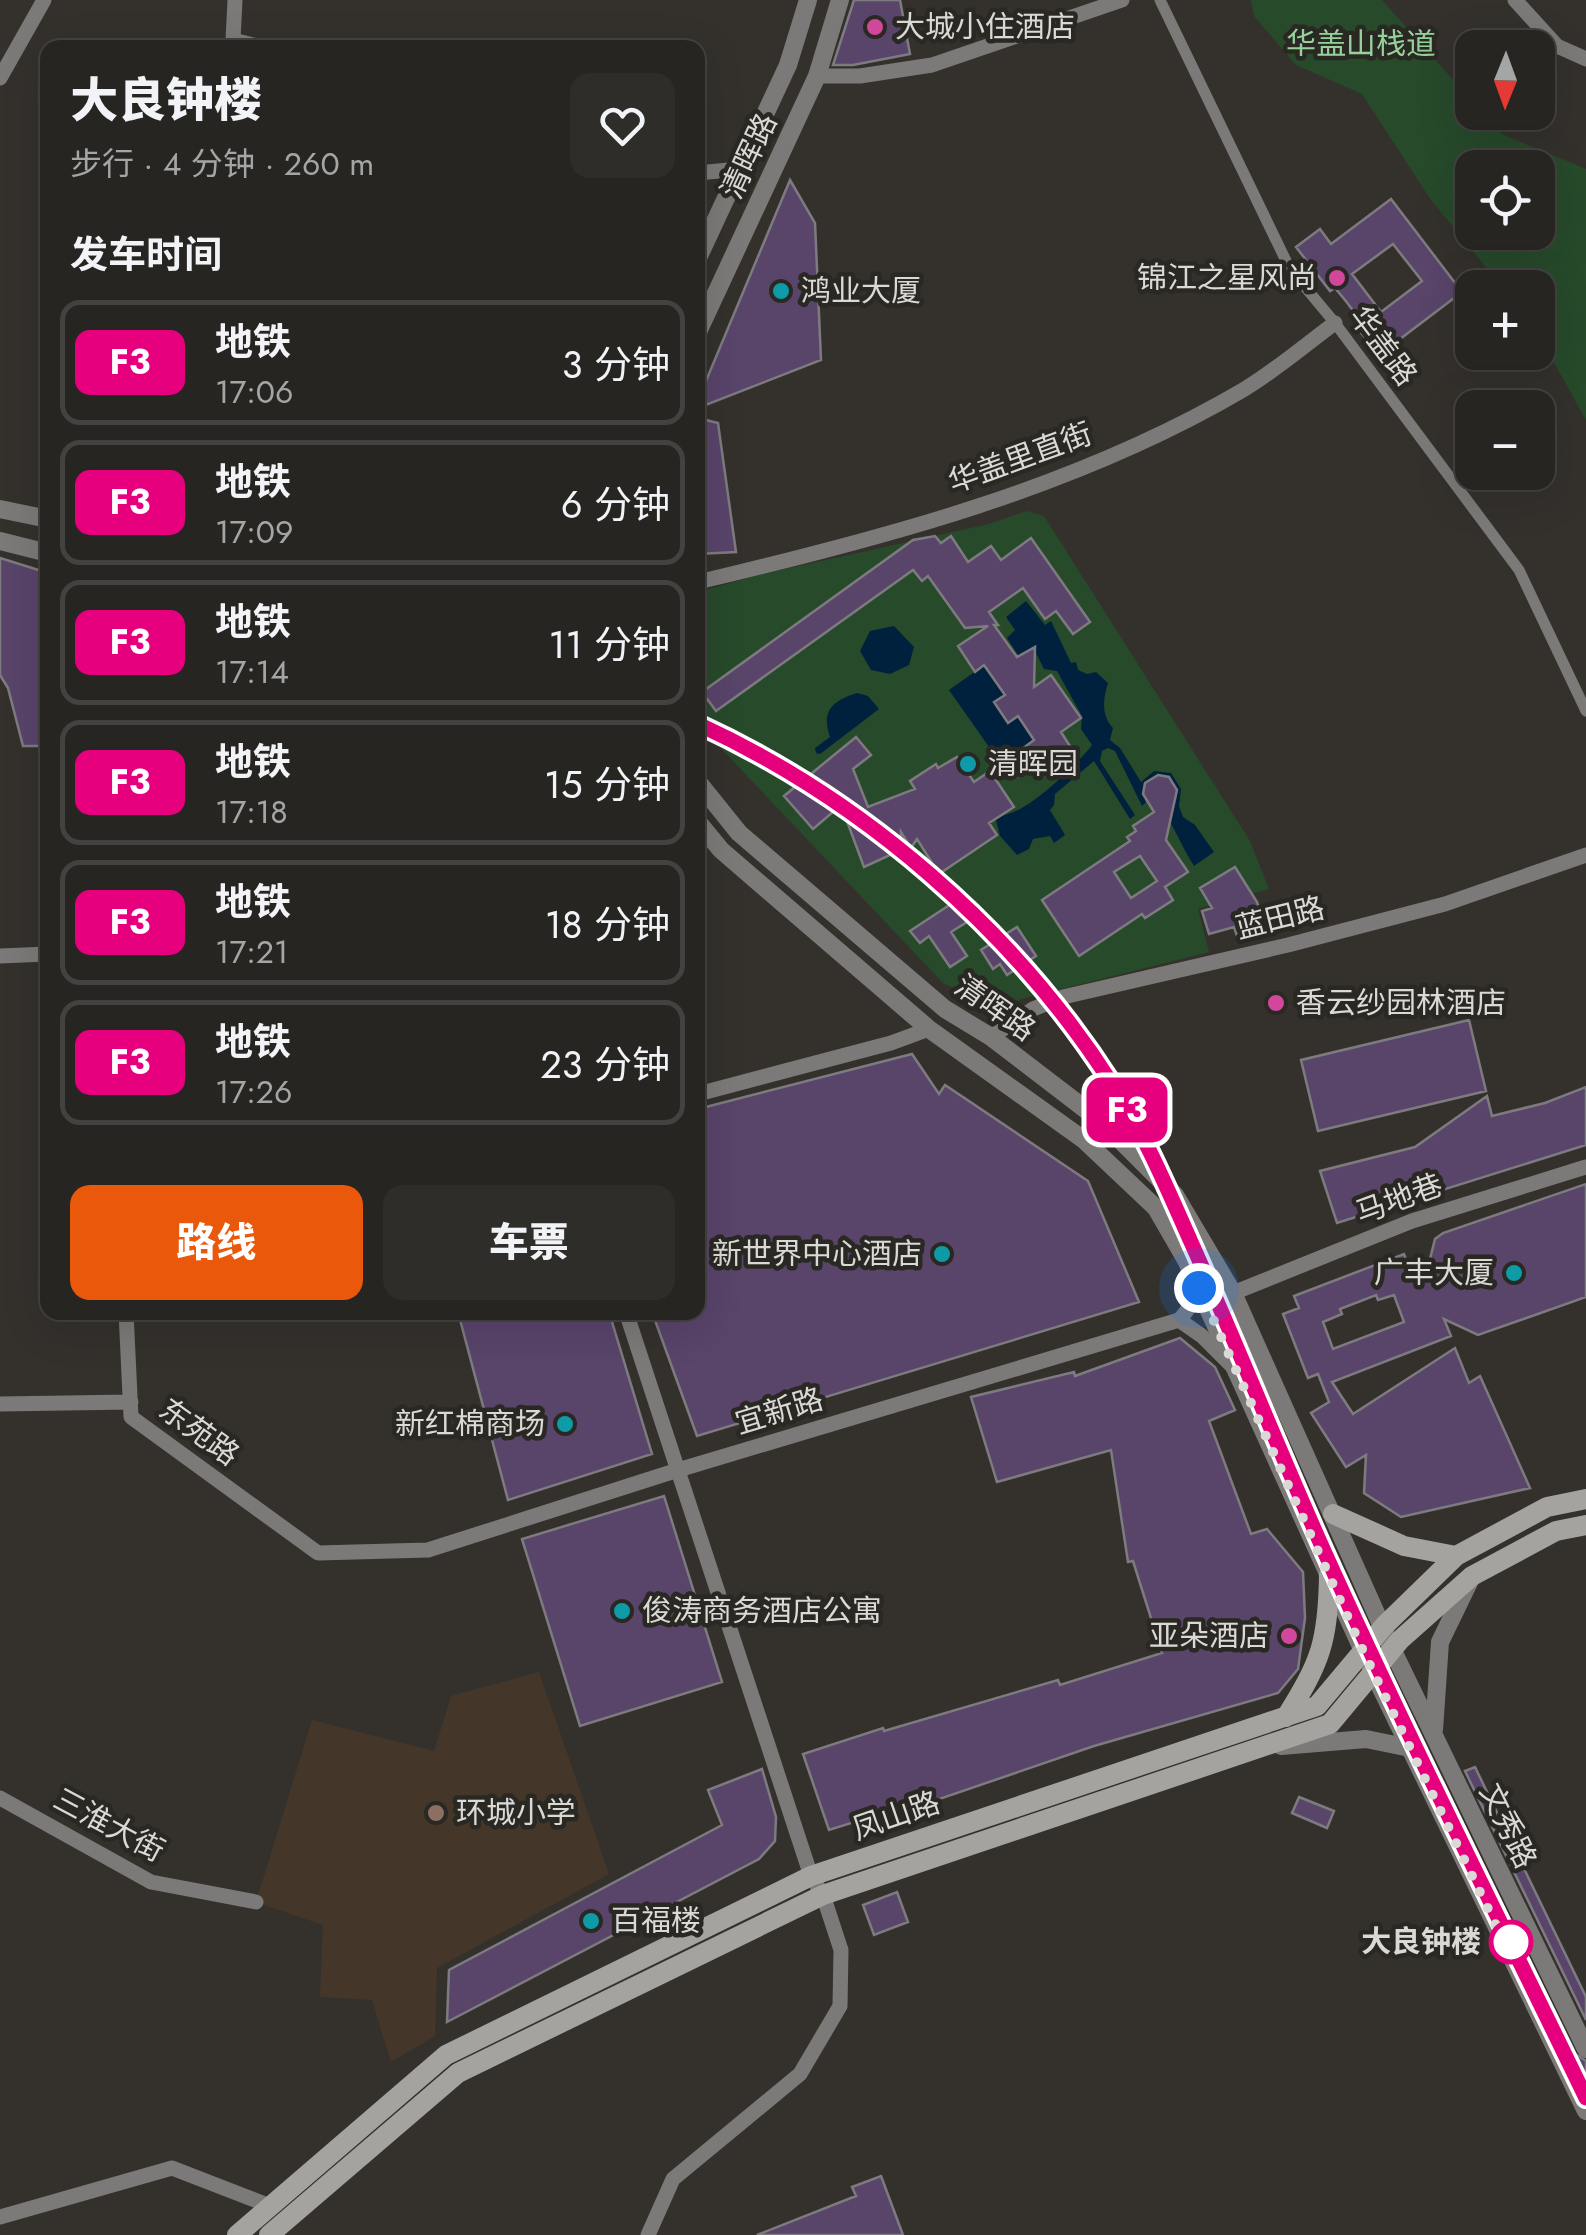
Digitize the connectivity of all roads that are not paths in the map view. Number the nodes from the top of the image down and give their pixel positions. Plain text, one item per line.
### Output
1 (44, 0) edge
2 (235, 0) edge
3 (808, 0) edge
4 (840, 0) edge
5 (1122, 0) edge
6 (1160, 0) edge
7 (1515, 0) edge
8 (233, 40) edge
9 (0, 42) edge
10 (16, 48) junction
11 (1586, 59) edge
12 (817, 76) junction
13 (0, 78) edge
14 (739, 169) junction
15 (705, 171) edge
16 (705, 243) edge
17 (705, 317) edge
18 (1335, 322) junction
19 (0, 509) edge
20 (40, 516) edge
21 (0, 541) edge
22 (40, 551) edge
23 (705, 580) edge
24 (1586, 711) edge
25 (705, 790) edge
26 (705, 831) edge
27 (1586, 855) edge
28 (40, 954) edge
29 (0, 956) edge
30 (929, 1029) junction
31 (991, 1037) junction
32 (705, 1092) edge
33 (1586, 1167) edge
34 (1186, 1260) junction
35 (1233, 1293) junction
36 (126, 1320) edge
37 (629, 1320) edge
38 (1179, 1320) junction
39 (1236, 1371) junction
40 (131, 1402) junction
41 (0, 1404) edge
42 (678, 1470) junction
43 (1586, 1499) edge
44 (1334, 1514) junction
45 (1586, 1525) edge
46 (318, 1553) joint
47 (1456, 1556) junction
48 (1329, 1575) junction
49 (1472, 1576) junction
50 (1384, 1626) junction
51 (1392, 1649) junction
52 (1363, 1651) junction
53 (1373, 1672) junction
54 (1286, 1717) junction
55 (1434, 1735) junction
56 (1260, 1748) junction
57 (1410, 1748) junction
58 (0, 1798) edge
59 (811, 1876) junction
60 (822, 1895) junction
61 (256, 1902) dead end
62 (1586, 2049) edge
63 (1586, 2110) edge
64 (270, 2206) junction
65 (0, 2218) edge
66 (236, 2235) edge
67 (268, 2235) edge
68 (648, 2235) edge

1 - 10 street
2 - 8 street
3 - 14 street, 清晖路
4 - 12 street, 清晖路
5 - 12 street
6 - 18 street, 华盖路
7 - 11 street
9 - 10 street
10 - 13 street
12 - 17 street, 清晖路
14 - 15 street
14 - 16 street, 清晖路
18 - 23 street, 华盖里直街
18 - 24 street, 华盖路
19 - 20 street
21 - 22 street
25 - 31 street, 清晖路
26 - 30 street, 清晖路
27 - 31 street, 蓝田路
28 - 29 street
30 - 32 street
30 - 34 street, 清晖路
31 - 35 street, 清晖路
33 - 35 street, 马地巷
34 - 38 street
34 - 39 street, 清晖路
35 - 44 street, 清晖路
36 - 40 street, 东苑路
37 - 42 street
38 - 39 street
38 - 42 street, 宜新路
39 - 48 street, 清晖路
40 - 41 street
40 - 46 street, 东苑路
42 - 46 street, 宜新路
42 - 59 street
43 - 47 main road, 凤山路
44 - 47 main road
44 - 50 street, 清晖路
45 - 49 main road, 凤山路
47 - 50 main road, 凤山路
48 - 52 street, 清晖路
48 - 54 main road
49 - 51 main road, 凤山路
49 - 55 street
50 - 51 street, 文秀路
50 - 52 main road, 凤山路
51 - 53 main road, 凤山路
51 - 55 street, 文秀路
52 - 53 street, 文秀路
52 - 54 main road, 凤山路
53 - 56 main road, 凤山路
53 - 57 street, 文秀路
54 - 59 main road, 凤山路
55 - 62 street, 文秀路
56 - 57 street
56 - 60 main road, 凤山路
57 - 63 street, 文秀路
58 - 61 street, 三淮大街
59 - 60 street
59 - 64 main road, 凤山路
60 - 67 main road, 凤山路
60 - 68 street
64 - 65 street
64 - 66 main road, 凤山路

